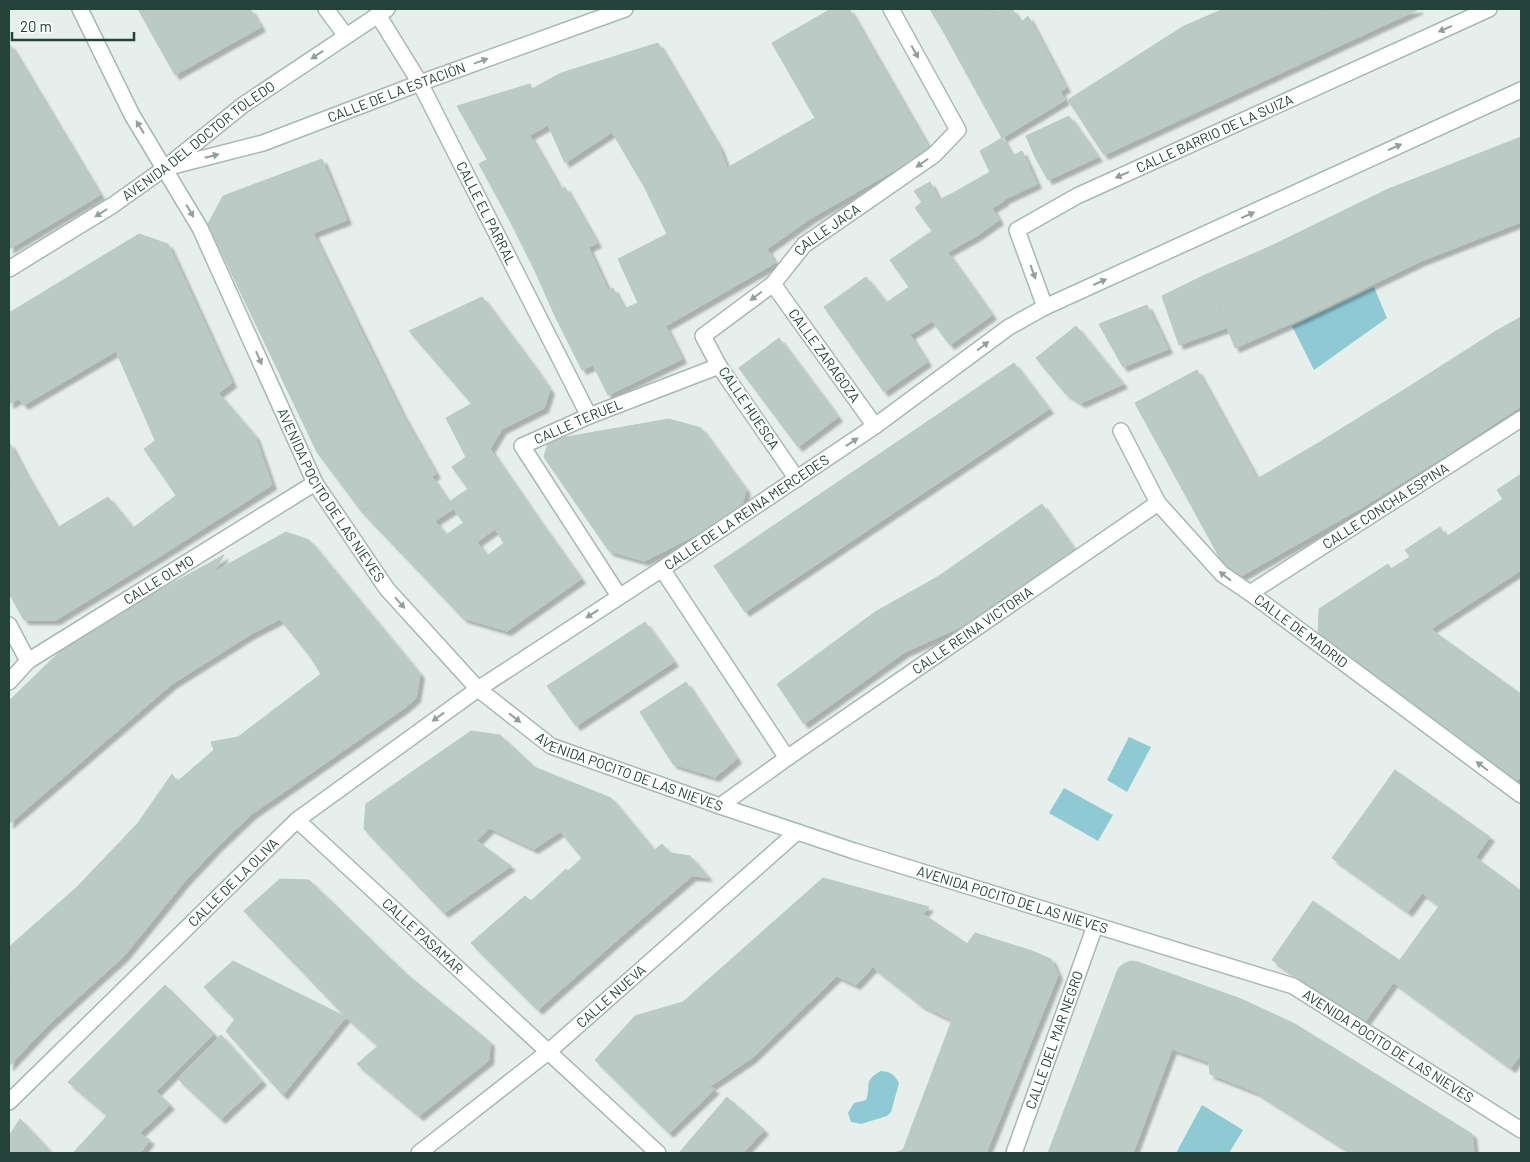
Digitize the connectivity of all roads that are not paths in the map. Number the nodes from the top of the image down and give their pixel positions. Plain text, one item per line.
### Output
1 (80, 9) edge
2 (326, 9) edge
3 (625, 9) edge
4 (892, 9) edge
5 (1489, 9) edge
6 (382, 12) edge
7 (346, 36) junction
8 (420, 83) junction
9 (1521, 90) edge
10 (165, 168) junction
11 (9, 270) edge
12 (773, 284) junction
13 (1045, 307) junction
14 (703, 336) joint
15 (719, 366) junction
16 (589, 416) junction
17 (1521, 419) edge
18 (875, 426) junction
19 (1120, 431) dead end
20 (796, 478) junction
21 (316, 483) junction
22 (1158, 503) junction
23 (662, 569) junction
24 (1250, 593) junction
25 (619, 596) junction
26 (9, 625) edge
27 (28, 662) junction
28 (9, 682) edge
29 (478, 689) junction
30 (787, 758) junction
31 (1521, 795) edge
32 (720, 806) junction
33 (298, 820) junction
34 (797, 832) junction
35 (1095, 926) junction
36 (548, 1052) junction
37 (9, 1102) edge
38 (1521, 1130) edge
39 (419, 1153) edge
40 (658, 1153) edge
41 (1014, 1153) edge

10 -> 1 street, AVENIDA POCITO DE LAS NIEVES
2 - 7 street
8 -> 3 street, CALLE DE LA ESTACIÓN
4 -> 12 street, CALLE JACA
5 -> 13 street, CALLE BARRIO DE LA SUIZA
6 - 7 street, AVENIDA DEL DOCTOR TOLEDO
6 - 8 street, CALLE EL PARRAL
7 -> 10 street, AVENIDA DEL DOCTOR TOLEDO
10 -> 8 street, CALLE DE LA ESTACIÓN
8 - 16 street, CALLE EL PARRAL
13 -> 9 street
10 -> 11 street, AVENIDA DEL DOCTOR TOLEDO
10 -> 21 street, AVENIDA POCITO DE LAS NIEVES
12 -> 14 street, CALLE JACA
12 - 18 street, CALLE ZARAGOZA
18 -> 13 street, CALLE DE LA REINA MERCEDES
14 - 15 street, CALLE HUESCA
15 - 16 street, CALLE TERUEL
15 - 20 street, CALLE HUESCA
16 - 25 street, CALLE TERUEL
17 - 24 street, CALLE CONCHA ESPINA
20 -> 18 street, CALLE DE LA REINA MERCEDES
19 - 22 street, CALLE DE MADRID
20 - 23 street, CALLE DE LA REINA MERCEDES
21 - 27 street, CALLE OLMO
21 -> 29 street, AVENIDA POCITO DE LAS NIEVES
24 -> 22 street, CALLE DE MADRID
22 - 30 street, CALLE REINA VICTORIA
23 - 25 street, CALLE DE LA REINA MERCEDES
23 - 30 street
31 -> 24 street, CALLE DE MADRID
25 -> 29 street, CALLE DE LA REINA MERCEDES
26 - 27 street
27 - 28 street, CALLE OLMO
29 -> 32 street, AVENIDA POCITO DE LAS NIEVES
29 -> 33 street, CALLE DE LA OLIVA
30 - 32 street
32 - 34 street, AVENIDA POCITO DE LAS NIEVES
33 - 36 street, CALLE PASAMAR
33 - 37 street, CALLE DE LA OLIVA
34 - 35 street, AVENIDA POCITO DE LAS NIEVES
34 - 36 street, CALLE NUEVA
35 - 38 street, AVENIDA POCITO DE LAS NIEVES
35 - 41 street, CALLE DEL MAR NEGRO
36 - 39 street, CALLE NUEVA
36 - 40 street, CALLE PASAMAR

